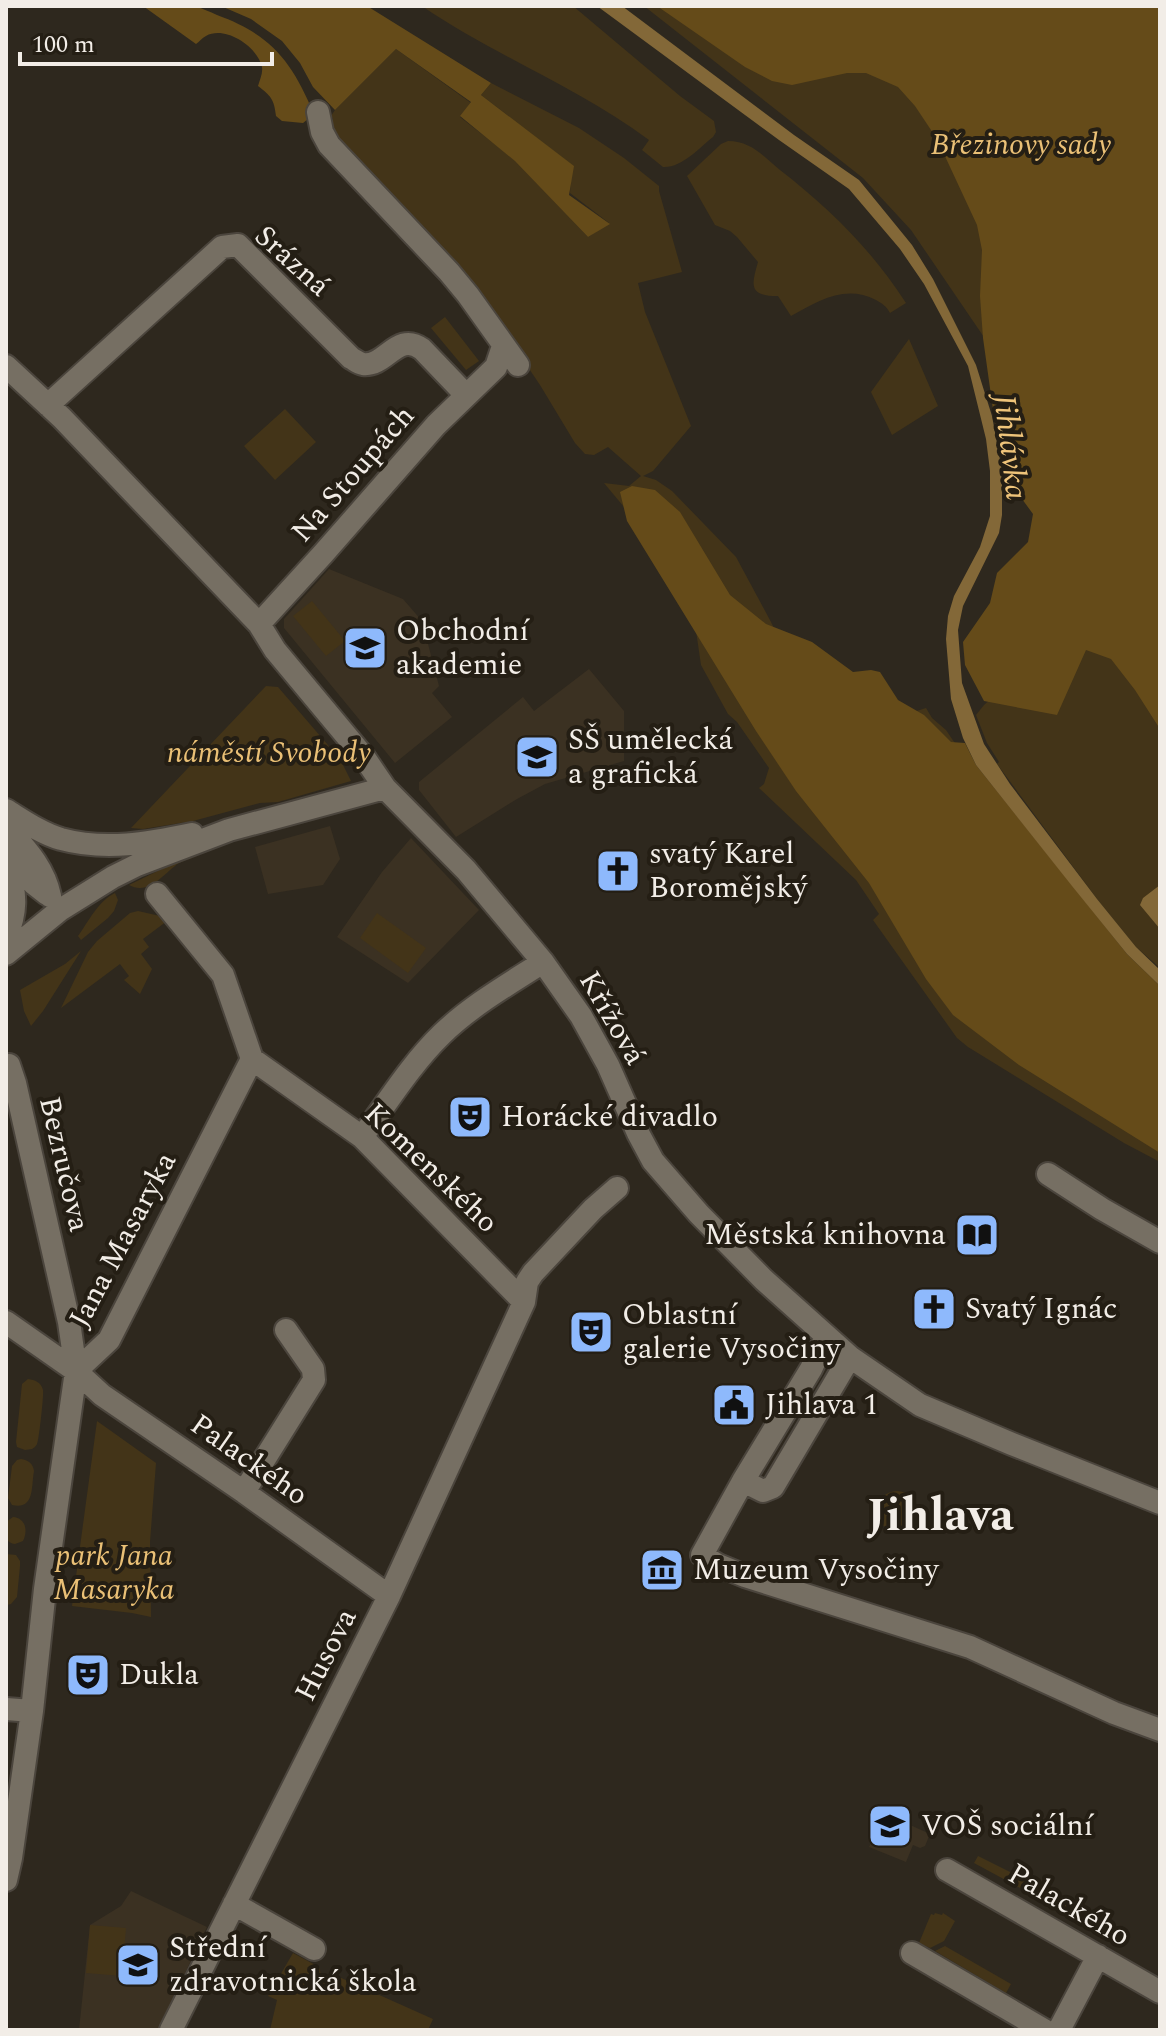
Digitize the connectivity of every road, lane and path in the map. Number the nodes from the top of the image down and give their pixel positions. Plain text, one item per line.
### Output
1 (318, 112) dead end
2 (6, 366) edge
3 (466, 395) junction
4 (48, 405) junction
5 (259, 624) junction
6 (385, 788) junction
7 (6, 810) edge
8 (6, 826) edge
9 (229, 830) junction
10 (6, 851) edge
11 (6, 868) edge
12 (157, 894) dead end
13 (55, 903) junction
14 (6, 938) edge
15 (6, 954) edge
16 (543, 962) junction
17 (252, 1059) junction
18 (9, 1065) dead end
19 (362, 1137) junction
20 (1048, 1174) dead end
21 (617, 1188) dead end
22 (1160, 1242) edge
23 (524, 1302) junction
24 (6, 1322) edge
25 (286, 1330) dead end
26 (826, 1337) junction
27 (850, 1357) junction
28 (76, 1371) junction
29 (743, 1481) junction
30 (244, 1492) junction
31 (1160, 1503) edge
32 (389, 1596) junction
33 (6, 1709) edge
34 (32, 1711) junction
35 (1160, 1730) edge
36 (947, 1870) dead end
37 (6, 1880) edge
38 (234, 1904) junction
39 (314, 1949) dead end
40 (912, 1953) dead end
41 (1098, 1956) junction
42 (1160, 1992) edge
43 (171, 2030) edge
44 (1044, 2030) edge
45 (1059, 2030) edge

1 - 3 street, Na Stoupách
2 - 4 street
3 - 4 street, Srázná
3 - 5 street, Na Stoupách
4 - 5 street
5 - 6 street
6 - 9 street
6 - 16 street, Křížová
7 - 9 street
8 - 13 street
9 - 13 street
10 - 13 street
11 - 14 street
12 - 17 street
13 - 15 street
16 - 19 street
16 - 26 street, Křížová
17 - 19 street, Komenského
17 - 28 street, Jana Masaryka
18 - 28 street, Bezručova
19 - 23 street, Komenského
20 - 22 street
21 - 23 street, Husova
23 - 32 street, Husova
24 - 28 street, Palackého
25 - 30 street
26 - 27 street, Křížová
26 - 29 street
27 - 29 street
27 - 31 street, Křížová
28 - 30 street, Palackého
28 - 34 street, Jana Masaryka
29 - 35 street
30 - 32 street, Palackého
32 - 38 street, Husova
33 - 34 street
34 - 37 street, Jana Masaryka
36 - 41 street, Palackého
38 - 39 street
38 - 43 street, Husova
40 - 44 street
41 - 42 street, Palackého
41 - 45 street

